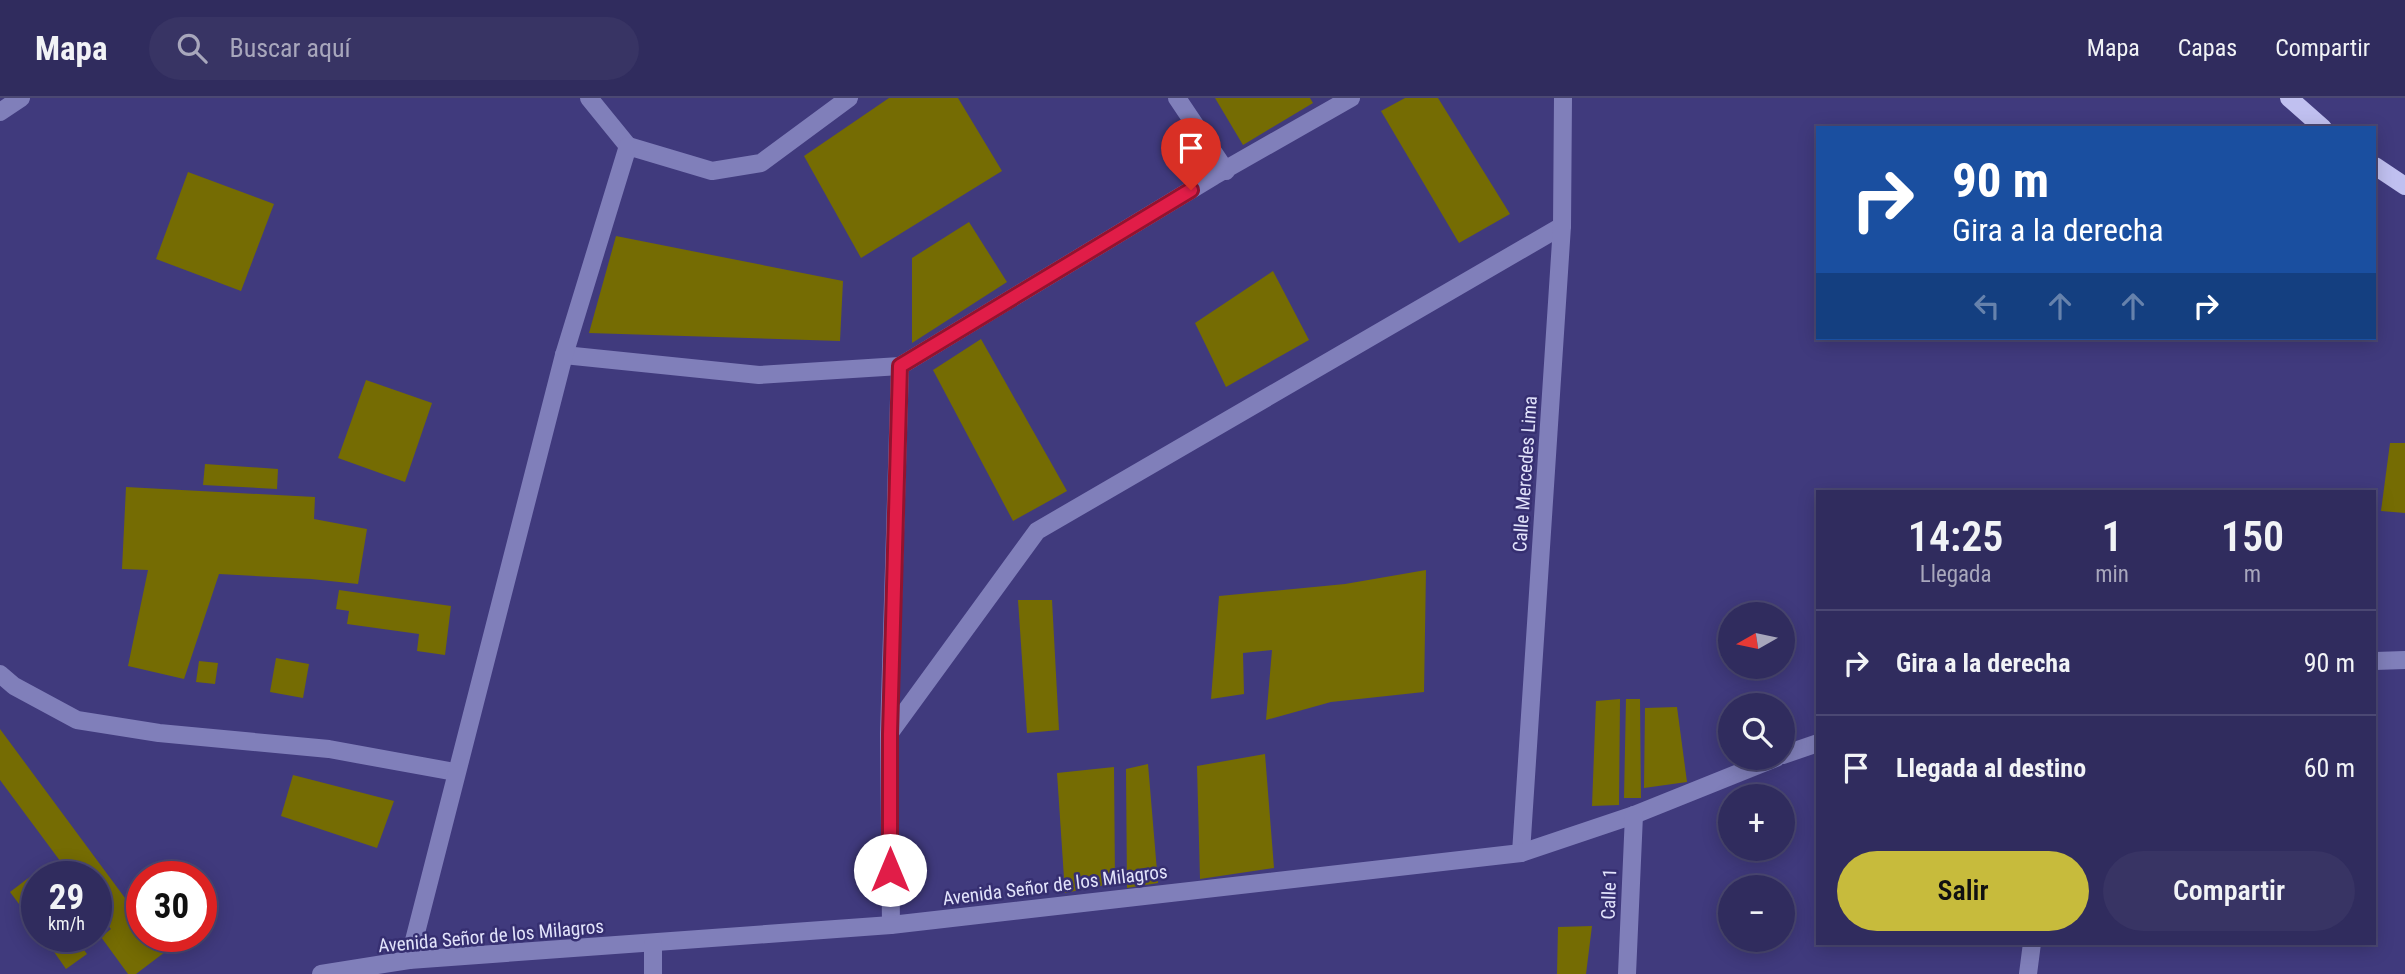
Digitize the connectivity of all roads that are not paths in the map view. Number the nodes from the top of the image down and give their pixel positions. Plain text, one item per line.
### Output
1 (21, 98) edge
2 (589, 98) edge
3 (849, 98) edge
4 (1177, 98) edge
5 (1351, 98) edge
6 (1563, 98) edge
7 (2289, 98) edge
8 (0, 112) edge
9 (2321, 126) edge
10 (628, 146) junction
11 (2376, 167) edge
12 (1226, 171) junction
13 (2405, 186) edge
14 (1562, 226) junction
15 (564, 355) junction
16 (900, 366) junction
17 (2405, 660) edge
18 (2376, 661) edge
19 (0, 674) edge
20 (890, 734) junction
21 (1816, 744) edge
22 (1795, 751) edge
23 (1746, 770) edge
24 (455, 772) junction
25 (1634, 815) junction
26 (1521, 853) junction
27 (891, 925) junction
28 (653, 944) junction
29 (2032, 945) edge
30 (409, 960) junction
31 (321, 974) edge
32 (653, 974) edge
33 (1627, 974) edge
34 (2028, 974) edge

1 - 8 street
2 - 10 street
3 - 10 street
4 - 12 street
5 - 12 street
6 - 14 street, Calle Mercedes Lima
7 - 9 main road
10 - 15 street
11 - 13 main road
12 - 16 street
14 - 20 street
14 - 26 street, Calle Mercedes Lima
15 - 16 street
15 - 24 street
16 - 20 street
17 - 18 street
19 - 24 street
20 - 27 street
21 - 22 street
23 - 25 street, Avenida Señor de los Milagros
24 - 30 street
25 - 26 street, Avenida Señor de los Milagros
25 - 33 street, Calle 1
26 - 27 street, Avenida Señor de los Milagros
27 - 28 street, Avenida Señor de los Milagros
28 - 30 street, Avenida Señor de los Milagros
28 - 32 street
29 - 34 street
30 - 31 street, Avenida Señor de los Milagros

